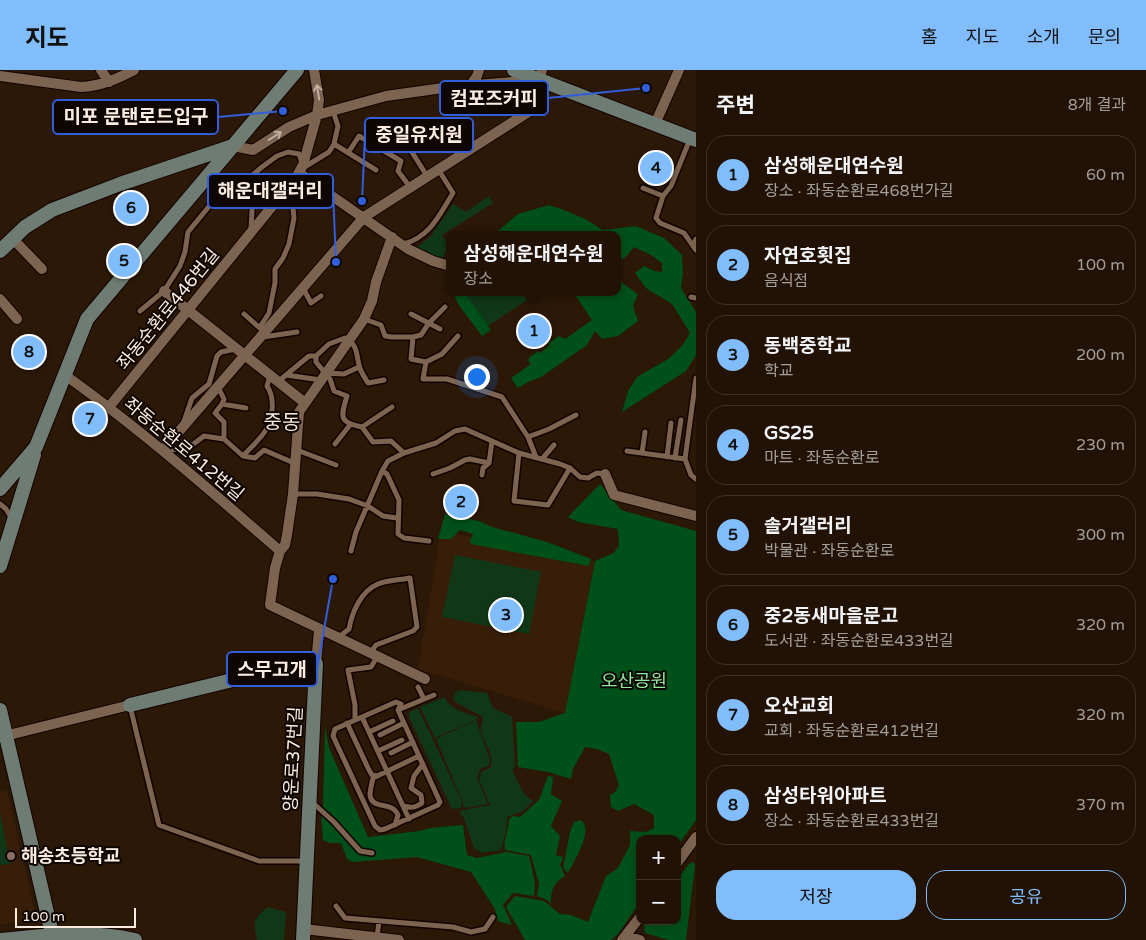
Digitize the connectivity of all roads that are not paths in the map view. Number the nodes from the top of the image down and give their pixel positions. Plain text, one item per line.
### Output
1 (101, 70) edge
2 (134, 70) edge
3 (297, 70) edge
4 (314, 70) edge
5 (479, 70) edge
6 (514, 70) edge
7 (678, 70) edge
8 (541, 75) edge
9 (0, 76) edge
10 (109, 82) junction
11 (470, 86) junction
12 (333, 111) junction
13 (317, 114) junction
14 (655, 124) junction
15 (693, 139) edge
16 (334, 144) junction
17 (233, 146) junction
18 (410, 149) dead end
19 (348, 153) junction
20 (301, 169) junction
21 (438, 169) junction
22 (376, 170) dead end
23 (254, 174) junction
24 (427, 176) junction
25 (291, 187) junction
26 (410, 187) junction
27 (644, 188) dead end
28 (663, 196) junction
29 (364, 217) junction
30 (251, 232) junction
31 (392, 237) junction
32 (13, 239) junction
33 (696, 239) edge
34 (402, 245) junction
35 (694, 248) edge
36 (0, 251) edge
37 (446, 265) edge
38 (42, 269) dead end
39 (304, 288) junction
40 (164, 291) junction
41 (321, 296) dead end
42 (0, 299) edge
43 (445, 307) dead end
44 (188, 310) junction
45 (140, 311) dead end
46 (244, 314) dead end
47 (411, 314) dead end
48 (17, 319) dead end
49 (364, 319) junction
50 (429, 324) junction
51 (440, 329) dead end
52 (262, 332) junction
53 (297, 332) dead end
54 (458, 336) dead end
55 (413, 337) junction
56 (349, 340) junction
57 (237, 349) junction
58 (245, 356) junction
59 (316, 356) junction
60 (426, 362) junction
61 (359, 367) junction
62 (64, 375) junction
63 (324, 377) junction
64 (278, 378) junction
65 (696, 378) edge
66 (384, 380) dead end
67 (218, 387) junction
68 (222, 404) junction
69 (305, 404) junction
70 (109, 407) junction
71 (392, 407) dead end
72 (246, 408) dead end
73 (576, 415) dead end
74 (681, 420) dead end
75 (671, 423) dead end
76 (350, 425) junction
77 (362, 428) junction
78 (180, 430) junction
79 (645, 432) dead end
80 (528, 437) junction
81 (224, 439) junction
82 (492, 441) junction
83 (335, 444) dead end
84 (554, 446) dead end
85 (36, 447) junction
86 (163, 450) junction
87 (295, 450) junction
88 (627, 451) dead end
89 (404, 453) junction
90 (519, 453) junction
91 (642, 453) junction
92 (243, 456) junction
93 (667, 457) junction
94 (539, 458) junction
95 (675, 458) junction
96 (685, 459) junction
97 (294, 463) junction
98 (489, 463) junction
99 (336, 465) dead end
100 (570, 468) junction
101 (382, 471) junction
102 (433, 474) dead end
103 (605, 474) joint
104 (482, 475) dead end
105 (696, 480) edge
106 (0, 489) edge
107 (293, 494) junction
108 (0, 504) edge
109 (368, 506) junction
110 (696, 516) edge
111 (397, 518) junction
112 (14, 522) junction
113 (429, 541) dead end
114 (280, 551) junction
115 (351, 551) dead end
116 (0, 566) edge
117 (319, 630) junction
118 (336, 638) junction
119 (374, 655) junction
120 (316, 664) junction
121 (422, 683) joint
122 (434, 695) dead end
123 (424, 699) junction
124 (130, 705) junction
125 (0, 710) edge
126 (398, 710) junction
127 (362, 717) junction
128 (386, 717) dead end
129 (355, 720) junction
130 (347, 723) junction
131 (404, 723) junction
132 (369, 732) junction
133 (2, 736) edge
134 (388, 739) dead end
135 (398, 739) dead end
136 (413, 742) junction
137 (378, 751) junction
138 (395, 753) dead end
139 (419, 756) junction
140 (423, 764) junction
141 (387, 771) junction
142 (377, 776) junction
143 (309, 800) junction
144 (403, 806) junction
145 (409, 818) junction
146 (395, 825) junction
147 (696, 837) edge
148 (372, 853) dead end
149 (681, 858) edge
150 (306, 861) junction
151 (336, 906) dead end
152 (493, 918) dead end
153 (378, 921) junction
154 (636, 922) edge
155 (52, 934) junction
156 (304, 935) edge
157 (624, 938) edge
158 (379, 939) edge
159 (0, 940) edge
160 (135, 940) edge
161 (399, 940) edge
162 (640, 940) edge

1 - 10 street
2 - 10 street
3 - 17 street
13 -> 4 street, 좌동순환로446번길
5 - 11 street
6 - 8 street
7 - 14 street
8 - 11 street
8 - 14 street
8 - 21 street
9 - 10 street
11 - 12 street
12 - 13 street
12 - 16 lane
17 -> 13 street
13 - 20 street, 좌동순환로446번길
14 - 15 street
15 - 28 lane
16 - 19 lane
16 - 20 lane, 좌동순환로446번길
17 - 32 street
17 - 62 street
18 - 24 lane
19 - 22 lane
19 - 26 lane
20 - 23 lane, 좌동순환로446번길
20 - 25 street, 좌동순환로446번길
20 - 29 street, 좌동순환로446번길
21 - 24 street
21 - 34 lane
23 - 30 lane
23 - 40 lane, 좌동순환로446번길
24 - 26 street
25 - 30 street, 좌동순환로446번길
25 - 52 lane
26 - 29 street
27 - 28 lane
28 - 35 lane
29 - 31 street, 좌동순환로446번길
29 - 39 street
30 - 44 street, 좌동순환로446번길
31 - 34 street, 좌동순환로446번길
31 - 49 street
32 - 36 street
32 - 38 street
33 - 35 lane
34 - 37 street, 좌동순환로446번길
39 - 41 lane
39 - 52 street
40 - 44 street
40 - 45 lane, 좌동순환로446번길
42 - 48 street
43 - 50 lane
44 - 57 street
44 - 70 street, 좌동순환로446번길
46 - 52 lane
47 - 50 lane
49 - 55 lane
49 - 56 street
50 - 51 lane
50 - 55 lane
52 - 53 lane
52 - 58 street
54 - 60 lane
55 - 60 lane
56 - 59 lane
56 - 61 lane
56 - 63 street
57 - 58 street
57 - 78 lane
58 - 64 street
58 - 67 street
59 - 63 lane
59 - 64 lane
60 - 80 lane
61 - 63 lane
61 - 66 lane
62 - 70 street, 좌동순환로412번길
62 - 85 street
63 - 64 lane
63 - 69 street
63 - 76 lane
64 - 69 street
64 - 92 lane
65 - 96 lane
67 - 68 lane
67 - 78 street
68 - 72 lane
68 - 81 lane
69 - 87 street
70 - 86 street, 좌동순환로412번길
71 - 77 lane
73 - 80 lane
74 - 95 lane
75 - 93 lane
76 - 77 lane
76 - 83 lane
77 - 89 lane
78 - 86 street
79 - 91 lane
80 - 94 lane
81 - 86 lane
81 - 92 lane
82 - 89 lane
82 - 90 lane
82 - 98 lane
84 - 94 lane
85 - 106 street
85 - 112 street
86 - 114 street, 좌동순환로412번길
87 - 97 street
87 - 99 lane
88 - 91 lane
89 - 101 lane
90 - 94 lane
90 - 100 lane
91 - 93 lane
92 - 97 lane
93 - 95 lane
94 - 100 lane
95 - 96 lane
96 - 105 lane
97 - 107 street
98 - 102 lane
98 - 104 lane
100 - 103 lane
101 - 109 lane
101 - 111 lane
103 - 110 street
107 - 109 lane
107 - 114 street
108 - 112 lane
109 - 111 lane
109 - 115 lane
111 - 113 lane
112 - 116 street
114 - 117 street
117 - 118 street
117 - 120 street
118 - 119 street
118 - 119 lane
119 - 121 street
119 - 129 lane
120 - 124 street
120 - 143 street, 양운로37번길
121 - 123 lane
122 - 123 lane
123 - 126 lane
124 - 133 street
124 - 150 lane
125 - 133 street
126 - 127 lane
126 - 131 lane
127 - 129 lane
127 - 132 lane
128 - 132 lane
129 - 130 lane
130 - 142 lane
130 - 146 lane
131 - 134 lane
131 - 136 lane
132 - 137 lane
133 - 155 street
135 - 137 lane
136 - 138 lane
136 - 139 lane
137 - 141 lane
139 - 140 lane
139 - 141 lane
140 - 144 lane
140 - 145 lane
141 - 142 lane
141 - 144 lane
142 - 146 lane
143 - 148 lane
143 - 150 street, 양운로37번길
144 - 145 lane
145 - 146 lane
147 - 149 street
150 - 156 street, 양운로37번길
151 - 153 lane
152 - 153 lane
153 - 158 lane
154 - 157 street
155 - 159 street
155 - 160 street
156 - 158 street
157 - 162 street
158 - 161 street

